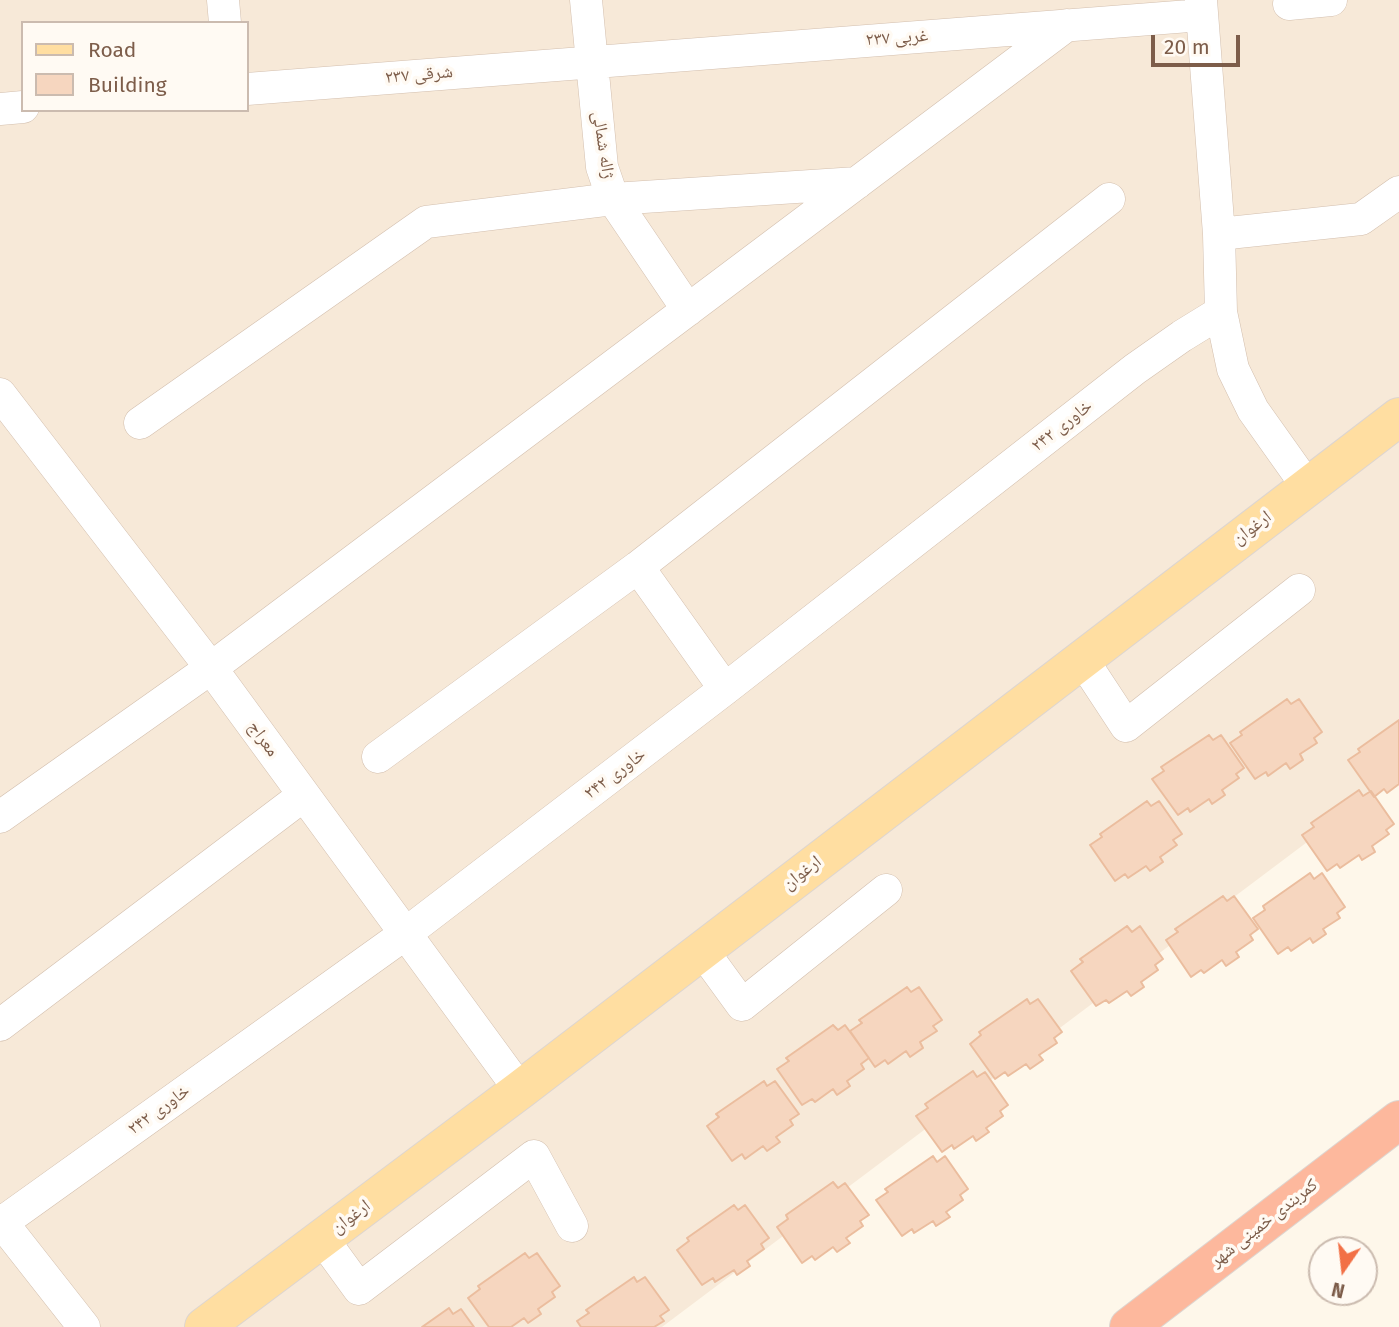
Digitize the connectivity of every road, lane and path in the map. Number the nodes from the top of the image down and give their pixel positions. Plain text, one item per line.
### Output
1 (223, 0) edge
2 (586, 0) edge
3 (1331, 0) edge
4 (1289, 4) dead end
5 (1201, 8) edge
6 (225, 21) edge
7 (1067, 25) junction
8 (592, 61) junction
9 (248, 89) edge
10 (21, 107) edge
11 (0, 109) edge
12 (856, 183) junction
13 (1399, 192) edge
14 (613, 199) junction
15 (1109, 199) dead end
16 (1219, 234) junction
17 (688, 310) junction
18 (1221, 312) junction
19 (0, 394) edge
20 (1399, 417) edge
21 (140, 423) dead end
22 (1307, 486) junction
23 (638, 567) junction
24 (1299, 590) dead end
25 (1082, 659) junction
26 (211, 667) junction
27 (725, 689) junction
28 (378, 757) dead end
29 (304, 795) junction
30 (0, 817) edge
31 (886, 890) dead end
32 (405, 934) junction
33 (702, 950) junction
34 (0, 1025) edge
35 (520, 1090) junction
36 (1399, 1119) edge
37 (1, 1222) edge
38 (572, 1226) dead end
39 (322, 1238) junction
40 (84, 1327) edge
41 (204, 1327) edge
42 (1129, 1327) edge

1 - 6 street
2 - 8 street, ژاله شمالی
3 - 4 street
5 - 7 street, ۲۳۷ غربی
5 - 16 street
7 - 8 street, ۲۳۷ غربی
7 - 12 street
8 - 9 street, ۲۳۷ شرقی
8 - 14 street, ژاله شمالی
10 - 11 street
12 - 14 street
12 - 17 street
13 - 16 street
14 - 17 street, ژاله شمالی
14 - 21 street
15 - 23 street
16 - 18 street
17 - 26 street
18 - 22 street
18 - 27 street, ۲۴۲ خاوری
19 - 26 street, معراج
20 - 22 main road, ارغوان
22 - 25 main road, ارغوان
23 - 27 street
23 - 28 street
24 - 25 street
25 - 33 main road, ارغوان
26 - 29 street, معراج
26 - 30 street
27 - 32 street, ۲۴۲ خاوری
29 - 32 street, معراج
29 - 34 street
31 - 33 street
32 - 35 street, معراج
32 - 37 street, ۲۴۲ خاوری
33 - 35 main road, ارغوان
35 - 39 main road, ارغوان
36 - 42 highway, کمربندی خمینی شهر
37 - 40 street
38 - 39 street
39 - 41 main road, ارغوان

